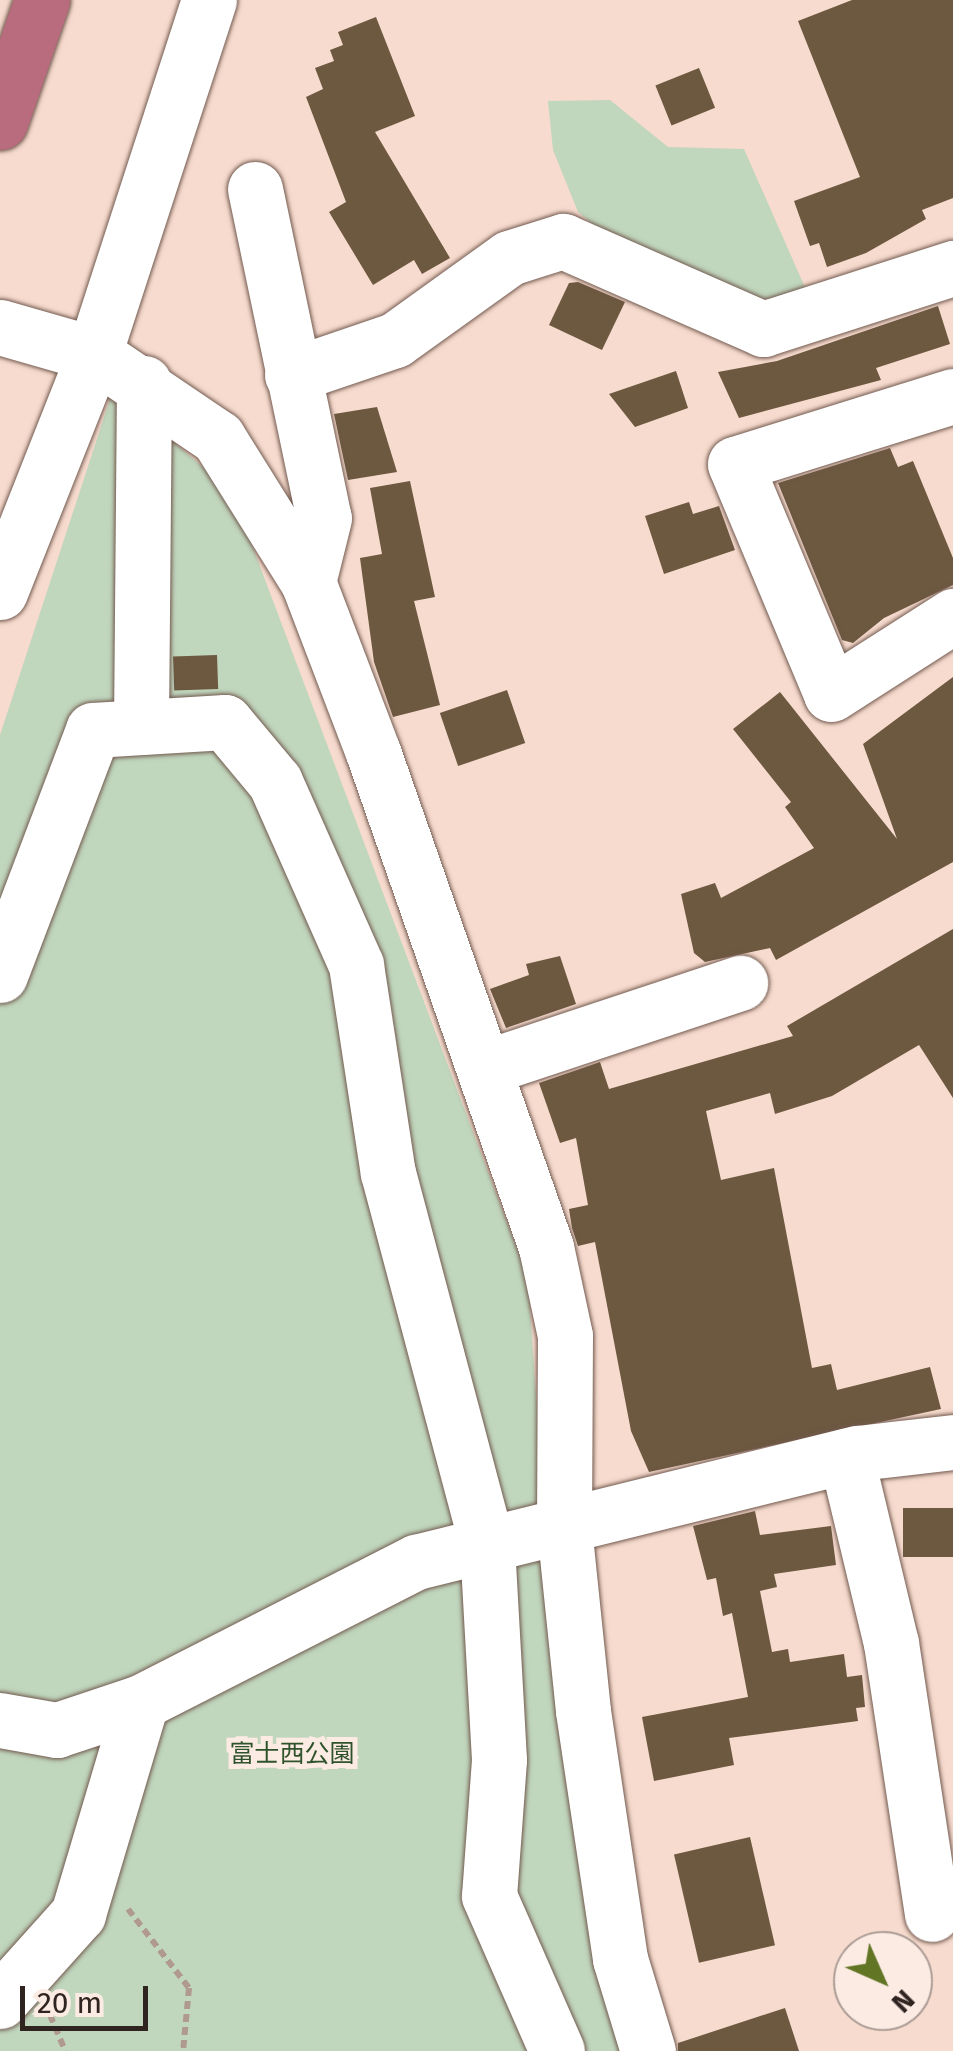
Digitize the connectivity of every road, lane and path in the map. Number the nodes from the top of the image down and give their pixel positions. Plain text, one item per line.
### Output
1 (42, 0) edge
2 (209, 0) edge
3 (0, 122) edge
4 (255, 189) dead end
5 (953, 268) edge
6 (0, 326) edge
7 (94, 354) junction
8 (292, 376) junction
9 (144, 383) junction
10 (953, 396) edge
11 (308, 582) junction
12 (0, 592) edge
13 (953, 616) edge
14 (141, 727) junction
15 (0, 975) edge
16 (740, 982) dead end
17 (487, 1067) junction
18 (953, 1442) edge
19 (846, 1456) junction
20 (564, 1527) junction
21 (487, 1545) junction
22 (141, 1702) junction
23 (0, 1720) edge
24 (88, 1878) junction
25 (932, 1914) dead end
26 (0, 2001) edge
27 (183, 2051) edge
28 (557, 2051) edge
29 (648, 2051) edge

1 - 3 highway
2 - 7 street
4 - 8 street
5 - 8 street
6 - 7 street
7 - 9 street
7 - 12 street
8 - 11 street
9 - 11 street
9 - 14 street
10 - 13 street
11 - 17 street
14 - 15 street
14 - 21 street
16 - 17 street
17 - 20 street
18 - 19 street
19 - 20 street
19 - 25 street
20 - 21 street
20 - 29 street
21 - 22 street
21 - 28 street
22 - 23 street
22 - 24 street
24 - 26 street
24 - 27 path

